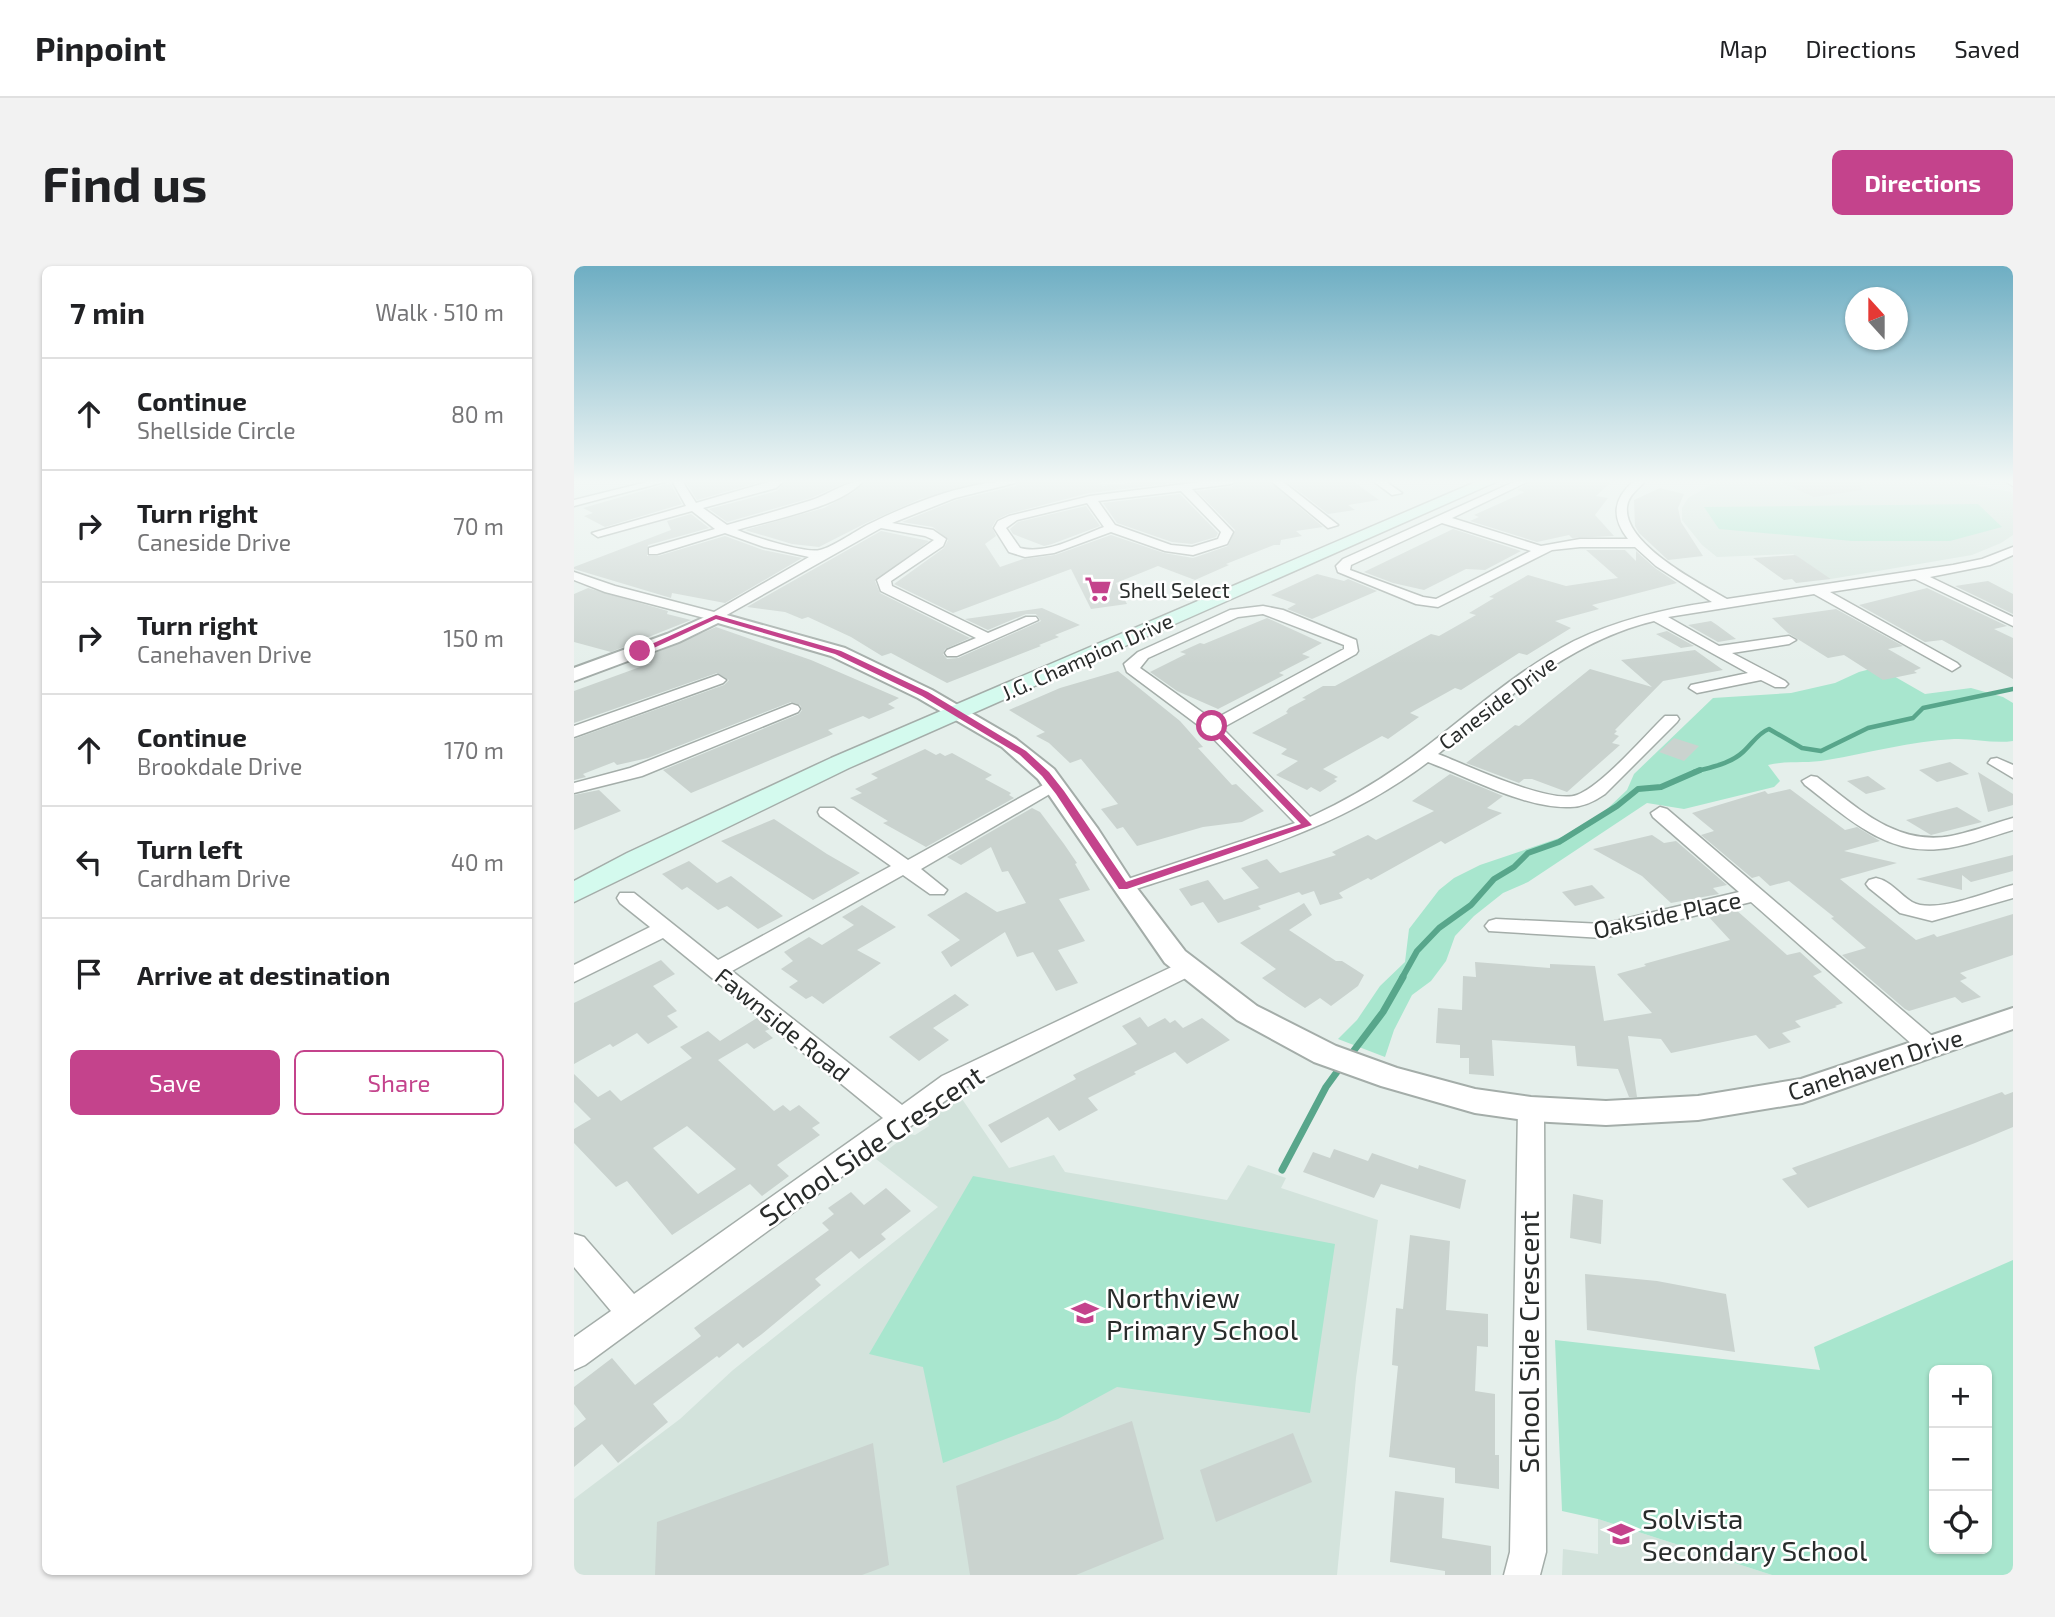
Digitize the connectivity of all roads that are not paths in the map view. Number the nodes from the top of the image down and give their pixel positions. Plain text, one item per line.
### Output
1 (684, 542) edge
2 (762, 542) edge
3 (846, 542) edge
4 (939, 542) edge
5 (1009, 542) edge
6 (1072, 542) edge
7 (1153, 542) edge
8 (1220, 542) edge
9 (1349, 542) edge
10 (1391, 542) edge
11 (1515, 542) edge
12 (1580, 542) edge
13 (1585, 542) edge
14 (1636, 543) joint
15 (1541, 550) junction
16 (653, 551) dead end
17 (821, 555) junction
18 (2010, 555) edge
19 (1917, 575) junction
20 (574, 576) edge
21 (595, 584) junction
22 (1816, 590) junction
23 (574, 591) edge
24 (1725, 604) junction
25 (1656, 616) junction
26 (716, 617) junction
27 (1031, 620) dead end
28 (2013, 622) edge
29 (988, 638) junction
30 (1788, 640) dead end
31 (1717, 651) junction
32 (952, 653) dead end
33 (1952, 666) dead end
34 (574, 675) edge
35 (1763, 675) junction
36 (718, 680) dead end
37 (1780, 684) dead end
38 (1697, 688) dead end
39 (792, 709) dead end
40 (956, 712) junction
41 (1671, 719) dead end
42 (1212, 726) junction
43 (574, 732) edge
44 (1426, 755) junction
45 (1997, 763) dead end
46 (2013, 773) edge
47 (1811, 781) dead end
48 (1054, 784) junction
49 (574, 788) edge
50 (827, 812) dead end
51 (1660, 813) dead end
52 (2013, 824) edge
53 (1307, 825) junction
54 (906, 868) junction
55 (1876, 884) dead end
56 (1123, 887) junction
57 (937, 890) dead end
58 (2013, 891) edge
59 (574, 893) edge
60 (1755, 895) junction
61 (627, 898) dead end
62 (1496, 926) dead end
63 (665, 928) junction
64 (1188, 968) junction
65 (716, 970) junction
66 (574, 974) edge
67 (2013, 1018) edge
68 (1930, 1047) junction
69 (1531, 1109) junction
70 (901, 1119) junction
71 (574, 1246) edge
72 (632, 1313) junction
73 (574, 1355) edge
74 (1521, 1575) edge

1 - 16 street
2 - 17 street
3 - 17 street
4 - 29 street
5 - 6 street
7 - 8 street
9 - 40 main road, J.G. Champion Drive
10 - 15 street
11 - 15 street
12 - 15 street
13 - 14 street
14 - 24 street
17 - 26 street
18 - 19 street, Caneside Drive
19 - 22 street, Caneside Drive
19 - 28 street
20 - 21 street
21 - 23 street
21 - 26 street
22 - 24 street, Caneside Drive
22 - 33 street
24 - 25 street, Caneside Drive
25 - 31 street
25 - 44 street, Caneside Drive
26 - 34 street
26 - 40 street
27 - 29 street
29 - 32 street
30 - 31 street
31 - 35 street
35 - 37 street
35 - 38 street
36 - 43 street
39 - 49 street
40 - 48 street
40 - 59 main road, J.G. Champion Drive
41 - 44 street
42 - 42 street
42 - 53 street
44 - 53 street, Caneside Drive
45 - 46 street
47 - 52 street
48 - 54 street
48 - 56 street
50 - 54 street
51 - 60 street, Oakside Place
53 - 56 street, Caneside Drive
54 - 57 street
54 - 65 street
55 - 58 street
56 - 64 street
60 - 62 street, Oakside Place
60 - 68 street, Oakside Place
61 - 63 street, Fawnside Road
63 - 65 street, Fawnside Road
63 - 66 street
64 - 69 street, Canehaven Drive
64 - 70 street, School Side Crescent
65 - 70 street, Fawnside Road
67 - 68 street, Canehaven Drive
68 - 69 street, Canehaven Drive
69 - 74 street, School Side Crescent
70 - 72 street, School Side Crescent
71 - 72 street
72 - 73 street, School Side Crescent

